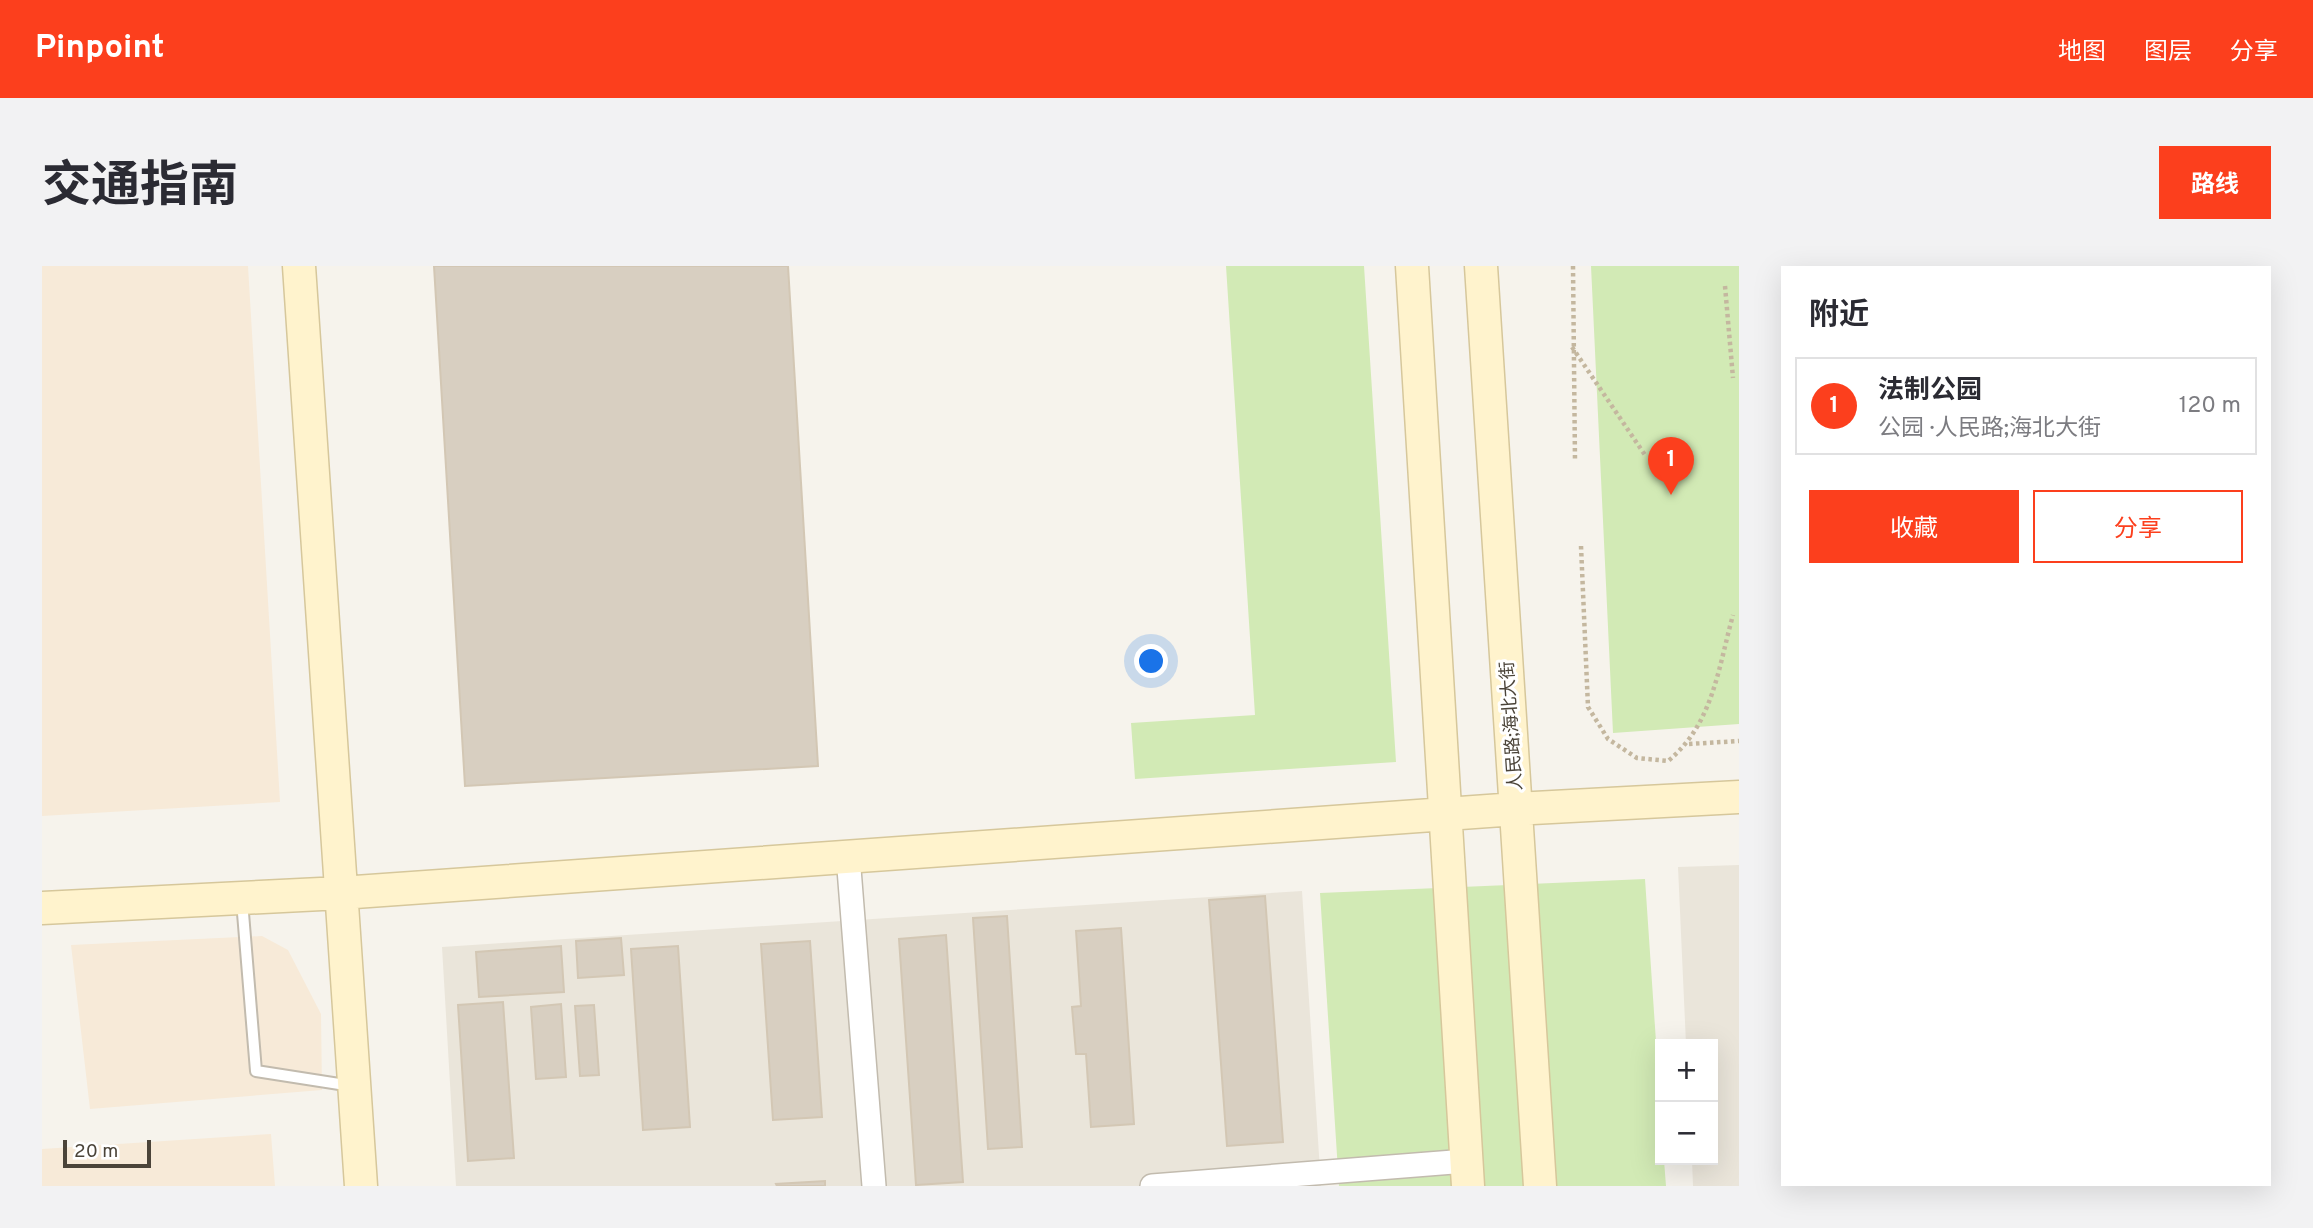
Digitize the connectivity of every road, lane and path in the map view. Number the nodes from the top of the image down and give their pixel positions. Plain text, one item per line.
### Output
1 (299, 266) edge
2 (320, 266) edge
3 (1412, 266) edge
4 (1481, 266) edge
5 (1573, 266) edge
6 (1725, 286) dead end
7 (1572, 346) junction
8 (1739, 372) edge
9 (1645, 455) dead end
10 (1575, 461) dead end
11 (1581, 546) dead end
12 (1733, 615) dead end
13 (1739, 741) edge
14 (1688, 744) junction
15 (1739, 797) edge
16 (1516, 809) junction
17 (1446, 815) junction
18 (848, 856) junction
19 (351, 892) junction
20 (242, 896) junction
21 (42, 908) edge
22 (355, 1087) junction
23 (1467, 1173) edge
24 (361, 1186) edge
25 (382, 1186) edge
26 (874, 1186) edge
27 (1152, 1186) edge
28 (1540, 1186) edge

1 - 19 street
2 - 19 street
3 - 17 street
4 - 16 street, 人民路;海北大街
5 - 7 path
6 - 8 path
7 - 9 path
7 - 10 path
11 - 14 path
12 - 14 path
13 - 14 path
15 - 16 street
16 - 17 street
16 - 28 street, 人民路;海北大街
17 - 18 street
17 - 23 street
18 - 19 street
18 - 26 street
19 - 20 street
19 - 22 street
19 - 25 street
20 - 21 street
20 - 22 lane
22 - 24 street
23 - 27 street

